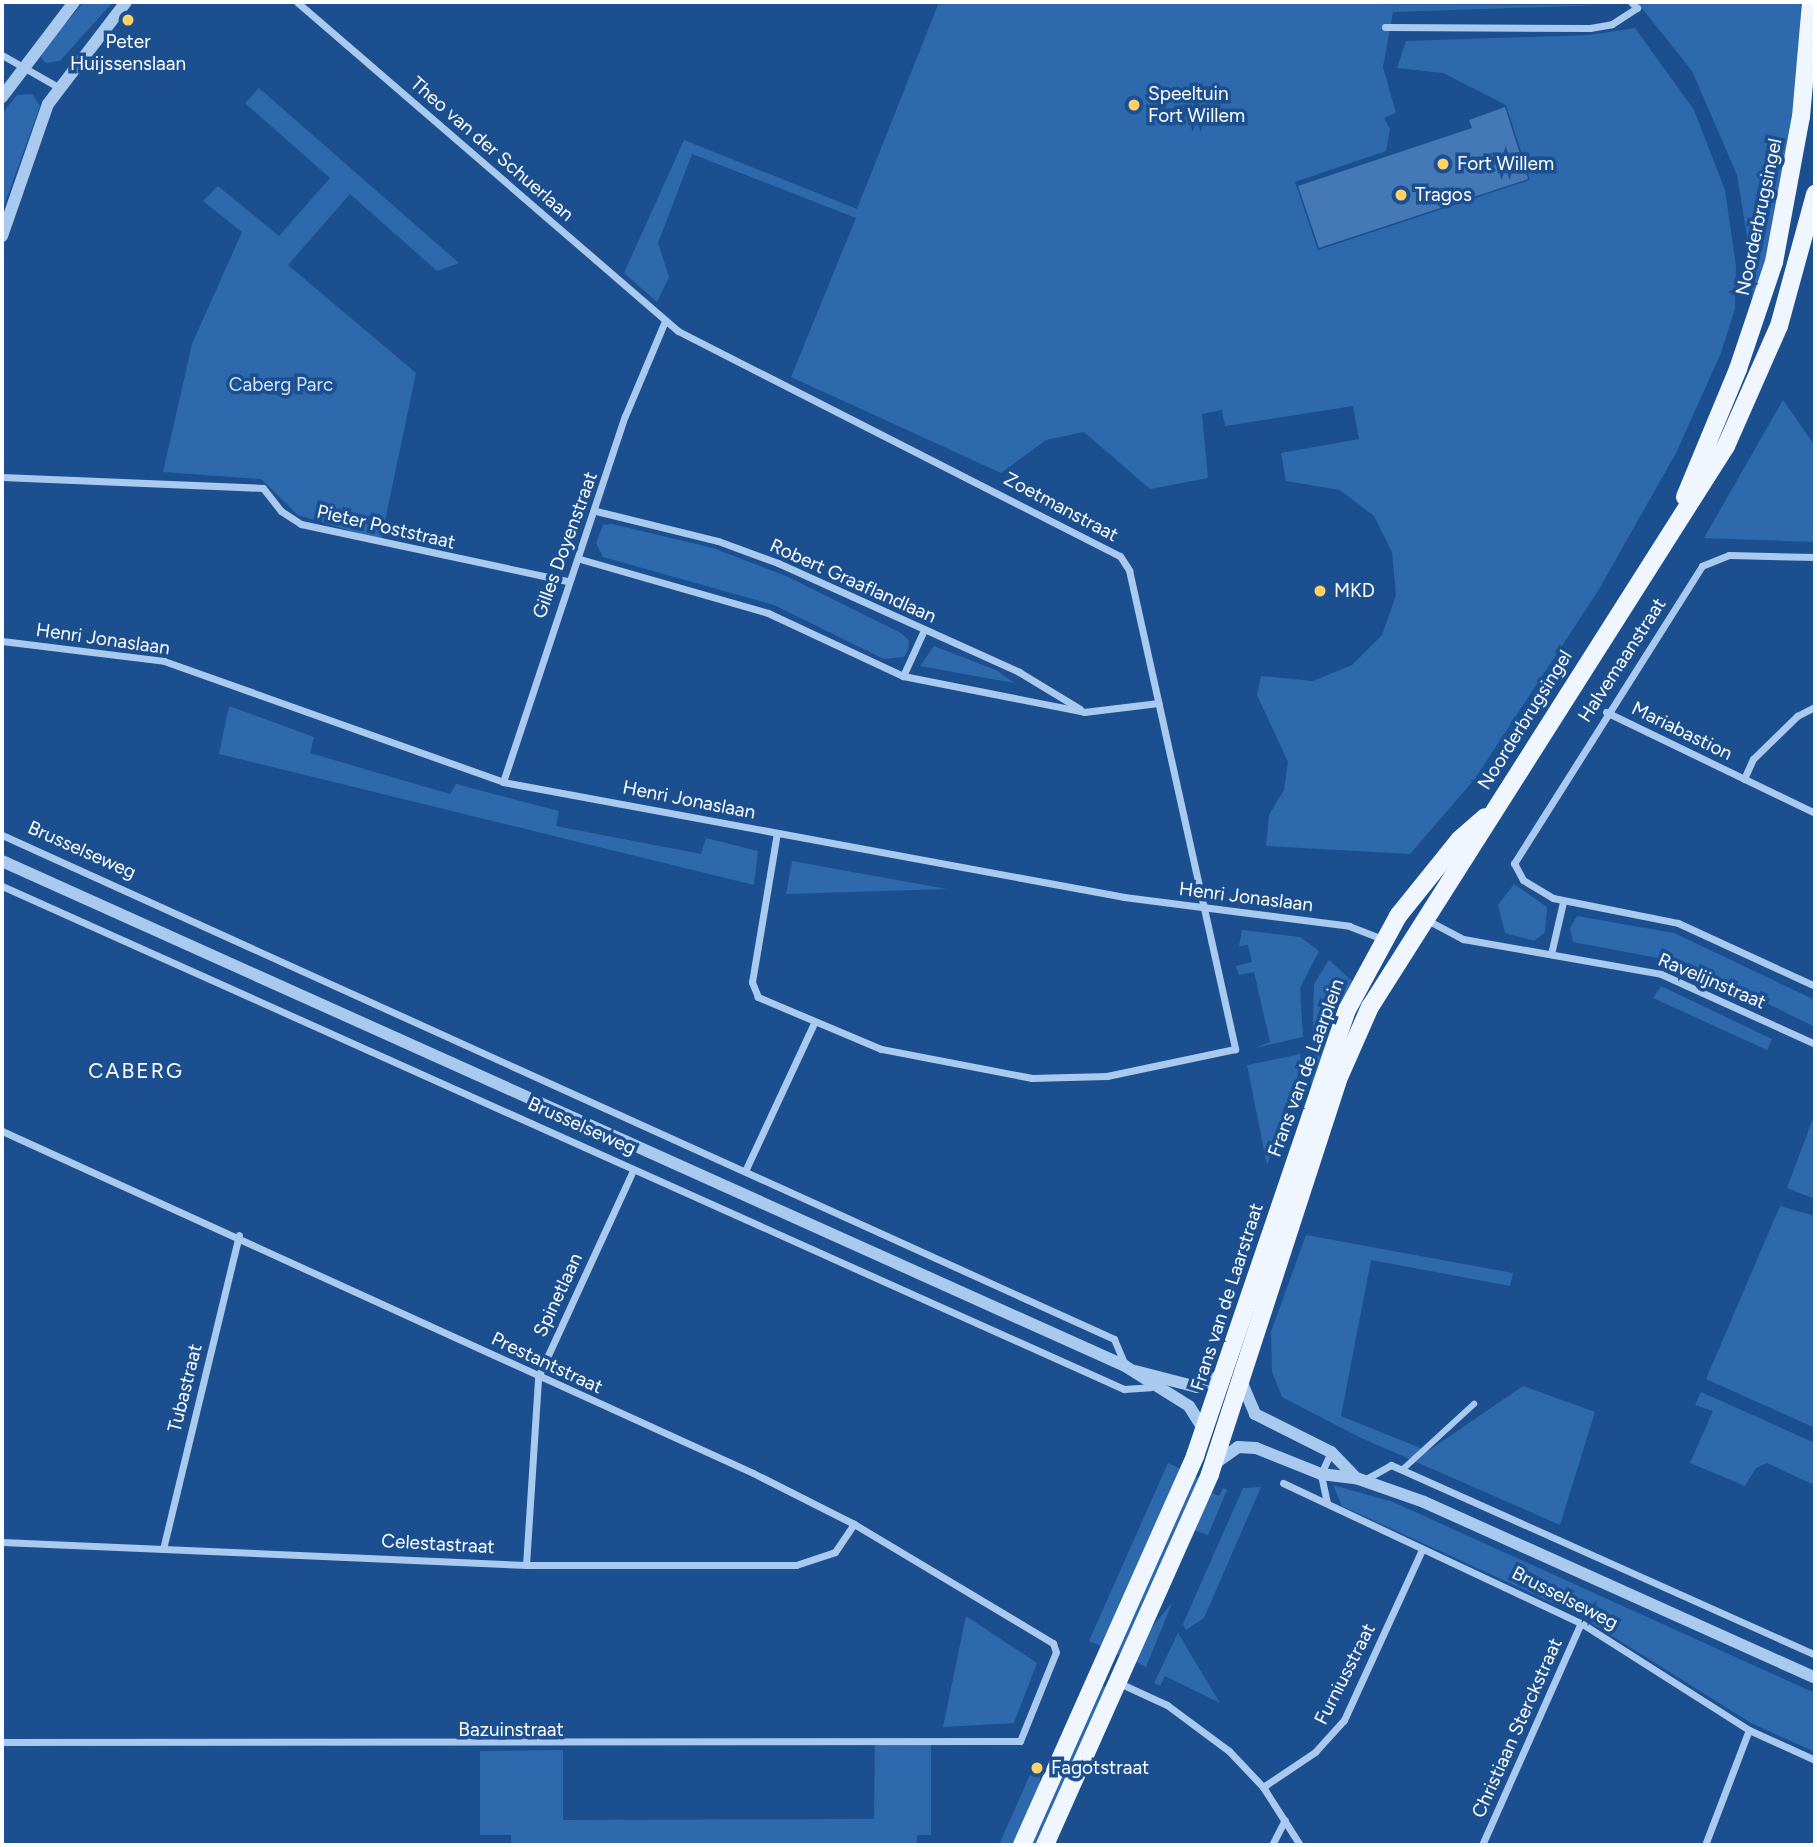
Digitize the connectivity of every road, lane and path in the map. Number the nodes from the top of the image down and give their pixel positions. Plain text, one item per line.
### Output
1 (74, 2) edge
2 (126, 2) edge
3 (297, 2) edge
4 (1811, 2) edge
5 (1634, 5) edge
6 (1385, 27) dead end
7 (2, 55) edge
8 (23, 65) junction
9 (58, 87) junction
10 (2, 97) edge
11 (1815, 194) edge
12 (2, 236) edge
13 (665, 321) junction
14 (2, 477) edge
15 (1680, 510) junction
16 (596, 512) junction
17 (1815, 557) edge
18 (580, 559) junction
19 (567, 581) junction
20 (924, 630) junction
21 (2, 641) edge
22 (903, 676) junction
23 (1158, 703) junction
24 (1815, 707) edge
25 (1084, 712) junction
26 (1606, 712) junction
27 (1744, 779) junction
28 (503, 782) junction
29 (1493, 810) junction
30 (1815, 813) edge
31 (777, 833) junction
32 (2, 835) edge
33 (2, 861) edge
34 (1517, 872) joint
35 (2, 886) edge
36 (1563, 902) junction
37 (1207, 906) junction
38 (1425, 918) junction
39 (1383, 939) junction
40 (1551, 954) junction
41 (1815, 986) edge
42 (814, 1023) junction
43 (1815, 1044) edge
44 (2, 1131) edge
45 (746, 1169) junction
46 (633, 1170) junction
47 (1297, 1178) junction
48 (239, 1235) junction
49 (1130, 1369) junction
50 (1224, 1372) junction
51 (538, 1377) junction
52 (1242, 1383) junction
53 (1150, 1387) junction
54 (1474, 1404) dead end
55 (1204, 1432) junction
56 (1331, 1452) junction
57 (1214, 1464) junction
58 (1402, 1470) junction
59 (1321, 1474) junction
60 (1359, 1480) junction
61 (1283, 1483) dead end
62 (1327, 1503) junction
63 (854, 1524) junction
64 (2, 1542) edge
65 (163, 1549) junction
66 (1422, 1550) junction
67 (526, 1565) junction
68 (1581, 1623) junction
69 (1815, 1655) edge
70 (1815, 1678) edge
71 (1117, 1682) junction
72 (1749, 1730) junction
73 (1020, 1741) joint
74 (2, 1742) edge
75 (1815, 1760) edge
76 (1263, 1787) junction
77 (1285, 1820) junction
78 (1022, 1845) edge
79 (1045, 1845) edge
80 (1272, 1845) edge
81 (1300, 1845) edge
82 (1482, 1845) edge
83 (1705, 1845) edge

1 - 8 street
2 - 9 street
3 - 13 street, Theo van der Schuerlaan
4 - 15 main road, Noorderbrugsingel
5 - 6 street
7 - 8 street
8 - 9 street
8 - 10 street
9 - 12 street
11 - 15 main road, Noorderbrugsingel
13 - 16 street, Gilles Doyenstraat
13 - 23 street, Zoetmanstraat
14 - 19 street, Pieter Poststraat
15 - 29 main road, Noorderbrugsingel
16 - 18 street, Gilles Doyenstraat
16 - 20 street, Robert Graaflandlaan
17 - 26 street, Halvemaanstraat
18 - 19 street, Gilles Doyenstraat
18 - 22 street
19 - 28 street, Gilles Doyenstraat
20 - 22 street
20 - 25 street, Robert Graaflandlaan
21 - 28 street, Henri Jonaslaan
22 - 25 street
23 - 25 street
23 - 37 street, Zoetmanstraat
24 - 27 street, Mariabastion
26 - 27 street, Mariabastion
26 - 34 street, Halvemaanstraat
27 - 30 street, Mariabastion
28 - 31 street, Henri Jonaslaan
29 - 38 main road, Noorderbrugsingel
29 - 39 main road, Noorderbrugsingel
31 - 37 street, Henri Jonaslaan
31 - 42 street
32 - 45 street, Brusselseweg
33 - 49 street, Brusselseweg
34 - 36 street, Ravelijnstraat
35 - 46 street, Brusselseweg
36 - 40 street
36 - 41 street, Ravelijnstraat
37 - 39 street, Henri Jonaslaan
37 - 42 street
38 - 40 street, Ravelijnstraat
38 - 47 main road, Frans van de Laarplein
39 - 47 main road, Frans van de Laarplein
40 - 43 street, Ravelijnstraat
42 - 45 street
44 - 48 street, Prestantstraat
45 - 49 street, Brusselseweg
46 - 51 street, Spinetlaan
46 - 53 street, Brusselseweg
47 - 50 main road, Frans van de Laarstraat
47 - 52 main road, Frans van de Laarstraat
48 - 51 street, Prestantstraat
48 - 65 street, Tubastraat
49 - 50 street, Brusselseweg
49 - 53 street, Brusselseweg
50 - 55 main road, Frans van de Laarstraat
51 - 63 street, Prestantstraat
51 - 67 street, Spinetlaan
52 - 56 street, Brusselseweg
52 - 57 main road, Frans van de Laarstraat
53 - 55 street, Brusselseweg
54 - 58 street
55 - 78 main road
56 - 59 street
56 - 60 street, Brusselseweg
57 - 59 street, Brusselseweg
57 - 71 main road
58 - 60 street
58 - 69 street
59 - 60 street, Brusselseweg
59 - 62 street
60 - 70 street, Brusselseweg
61 - 62 street, Brusselseweg
62 - 66 street, Brusselseweg
63 - 67 street, Celestastraat
63 - 73 street, Prestantstraat
64 - 65 street, Celestastraat
65 - 67 street, Celestastraat
66 - 68 street, Brusselseweg
66 - 76 street, Furniusstraat
68 - 72 street, Brusselseweg
68 - 82 street, Christiaan Sterckstraat
71 - 76 street
71 - 79 main road
72 - 75 street, Brusselseweg
72 - 83 street
73 - 74 street, Bazuinstraat
76 - 77 street
77 - 80 street
77 - 81 street

